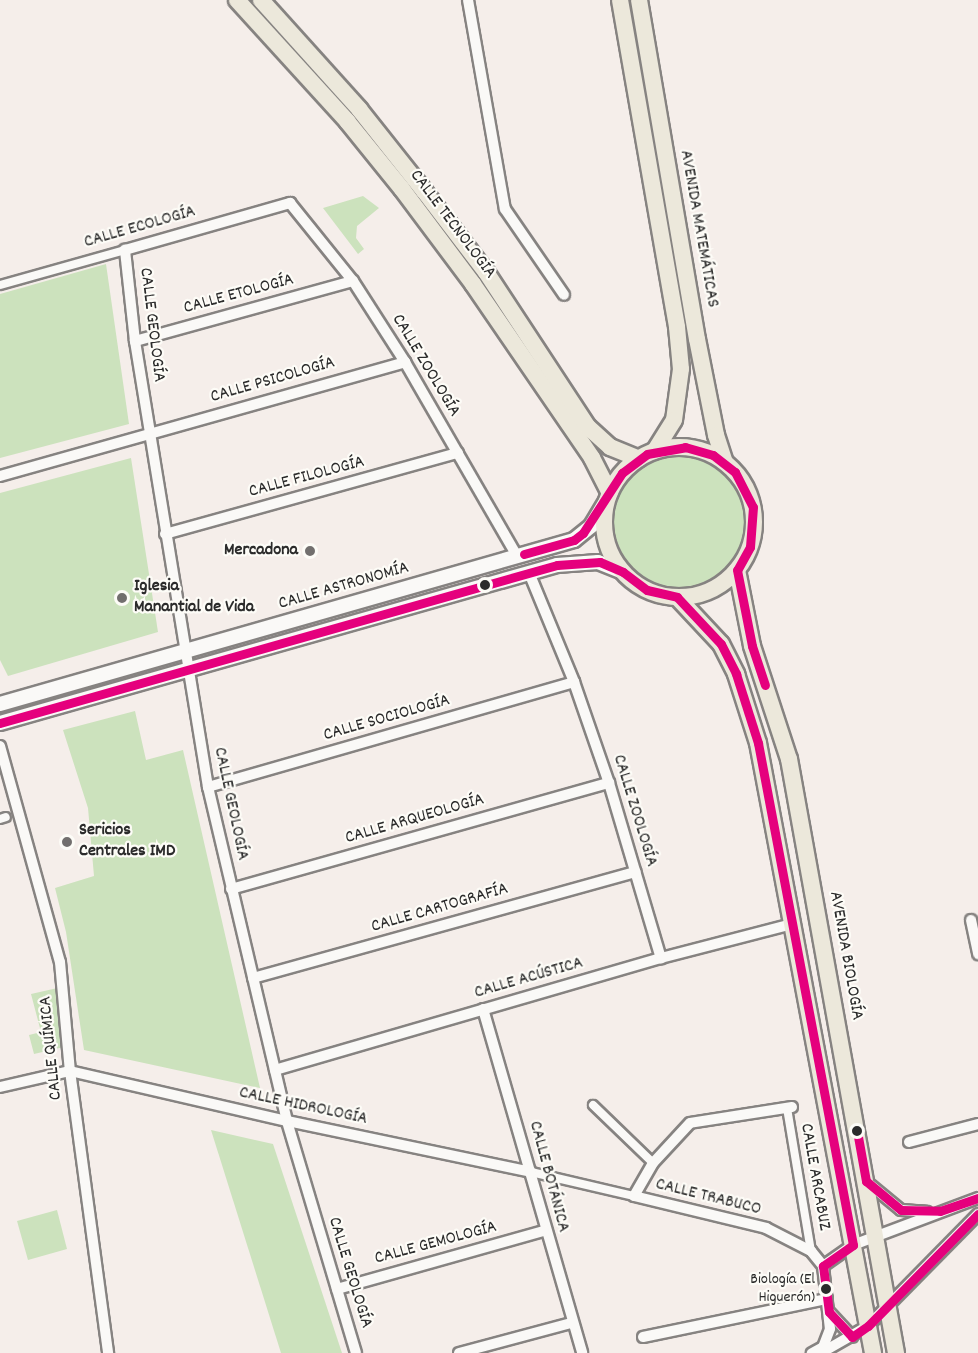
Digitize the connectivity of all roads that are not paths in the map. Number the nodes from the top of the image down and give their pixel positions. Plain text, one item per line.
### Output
1 (237, 0) edge
2 (261, 0) edge
3 (468, 0) edge
4 (620, 0) edge
5 (639, 0) edge
6 (290, 203) joint
7 (126, 250) junction
8 (353, 281) junction
9 (0, 285) edge
10 (564, 295) dead end
11 (135, 341) junction
12 (405, 362) junction
13 (150, 433) junction
14 (656, 451) junction
15 (458, 453) junction
16 (639, 459) junction
17 (725, 462) junction
18 (0, 476) edge
19 (610, 494) junction
20 (165, 534) junction
21 (517, 556) junction
22 (737, 570) junction
23 (623, 572) junction
24 (530, 575) junction
25 (677, 597) junction
26 (184, 651) junction
27 (187, 671) junction
28 (574, 682) junction
29 (0, 704) edge
30 (0, 723) edge
31 (0, 746) edge
32 (609, 783) junction
33 (208, 787) junction
34 (636, 872) junction
35 (231, 890) junction
36 (971, 921) dead end
37 (792, 924) junction
38 (978, 954) edge
39 (661, 958) junction
40 (253, 978) junction
41 (483, 1010) junction
42 (275, 1070) junction
43 (70, 1071) junction
44 (0, 1087) edge
45 (592, 1105) dead end
46 (790, 1108) joint
47 (287, 1121) junction
48 (978, 1124) edge
49 (909, 1142) dead end
50 (653, 1163) junction
51 (531, 1172) junction
52 (866, 1181) junction
53 (634, 1196) junction
54 (978, 1198) edge
55 (940, 1211) junction
56 (978, 1214) edge
57 (544, 1231) junction
58 (877, 1235) junction
59 (853, 1245) junction
60 (811, 1251) junction
61 (823, 1266) junction
62 (337, 1289) junction
63 (827, 1299) junction
64 (888, 1308) junction
65 (829, 1312) junction
66 (571, 1323) junction
67 (868, 1326) junction
68 (852, 1336) junction
69 (643, 1337) dead end
70 (108, 1353) edge
71 (356, 1353) edge
72 (459, 1353) edge
73 (582, 1353) edge
74 (812, 1353) edge
75 (820, 1353) edge
76 (873, 1353) edge
77 (896, 1353) edge

1 - 19 main road, CALLE TECNOLOGÍA
2 - 16 main road, CALLE TECNOLOGÍA
3 - 10 street
4 - 14 main road, AVENIDA MATEMÁTICAS
5 - 17 main road, AVENIDA MATEMÁTICAS
6 - 7 street, CALLE ECOLOGÍA
6 - 8 street, CALLE ZOOLOGÍA
7 - 9 street, CALLE ECOLOGÍA
7 - 11 street, CALLE GEOLOGÍA
8 - 11 street, CALLE ETOLOGÍA
8 - 12 street, CALLE ZOOLOGÍA
11 - 13 street, CALLE GEOLOGÍA
12 - 13 street, CALLE PSICOLOGÍA
12 - 15 street, CALLE ZOOLOGÍA
13 - 18 street, CALLE PSICOLOGÍA
13 - 20 street, CALLE GEOLOGÍA
14 - 16 main road
14 - 17 main road
15 - 20 street, CALLE FILOLOGÍA
15 - 21 street, CALLE ZOOLOGÍA
16 - 19 main road
17 - 22 main road
19 - 21 street, CALLE ASTRONOMÍA
19 - 23 main road
20 - 26 street, CALLE GEOLOGÍA
21 - 26 street, CALLE ASTRONOMÍA
22 - 25 main road
22 - 52 main road, AVENIDA BIOLOGÍA
23 - 24 street, CALLE ASTRONOMÍA
23 - 25 main road
24 - 27 street, CALLE ASTRONOMÍA
24 - 28 street, CALLE ZOOLOGÍA
25 - 37 main road
26 - 27 street, CALLE GEOLOGÍA
26 - 29 street, CALLE ASTRONOMÍA
27 - 30 street, CALLE ASTRONOMÍA
27 - 33 street, CALLE GEOLOGÍA
28 - 32 street, CALLE ZOOLOGÍA
28 - 33 street, CALLE SOCIOLOGÍA
31 - 43 street, CALLE QUÍMICA
32 - 34 street, CALLE ZOOLOGÍA
32 - 35 street, CALLE ARQUEOLOGÍA
33 - 35 street, CALLE GEOLOGÍA
34 - 39 street, CALLE ZOOLOGÍA
34 - 40 street, CALLE CARTOGRAFÍA
35 - 40 street, CALLE GEOLOGÍA
36 - 38 street
37 - 39 street, CALLE ACÚSTICA
37 - 59 main road
39 - 41 street, CALLE ACÚSTICA
40 - 42 street, CALLE GEOLOGÍA
41 - 42 street, CALLE ACÚSTICA
41 - 51 street, CALLE BOTÁNICA
42 - 47 street, CALLE GEOLOGÍA
43 - 44 street
43 - 47 street, CALLE HIDROLOGÍA
43 - 70 street, CALLE QUÍMICA
45 - 50 street
46 - 50 street
46 - 60 street, CALLE ARCABUZ
47 - 51 street, CALLE HIDROLOGÍA
47 - 62 street, CALLE GEOLOGÍA
48 - 49 street
50 - 53 street
51 - 53 street, CALLE TRABUCO
51 - 57 street, CALLE BOTÁNICA
52 - 55 street
52 - 58 main road, AVENIDA BIOLOGÍA
53 - 60 street, CALLE TRABUCO
54 - 55 street
55 - 58 street
56 - 64 street
57 - 62 street, CALLE GEMOLOGÍA
57 - 66 street, CALLE BOTÁNICA
58 - 59 street
58 - 64 main road, AVENIDA BIOLOGÍA
59 - 61 street
59 - 67 main road
60 - 61 street, CALLE TRABUCO
61 - 63 street
62 - 71 street, CALLE GEOLOGÍA
63 - 65 street
63 - 69 street
64 - 67 street
64 - 77 main road, AVENIDA BIOLOGÍA
65 - 68 street
65 - 74 street
66 - 72 street
66 - 73 street, CALLE BOTÁNICA
67 - 68 street
67 - 76 main road
68 - 75 street

